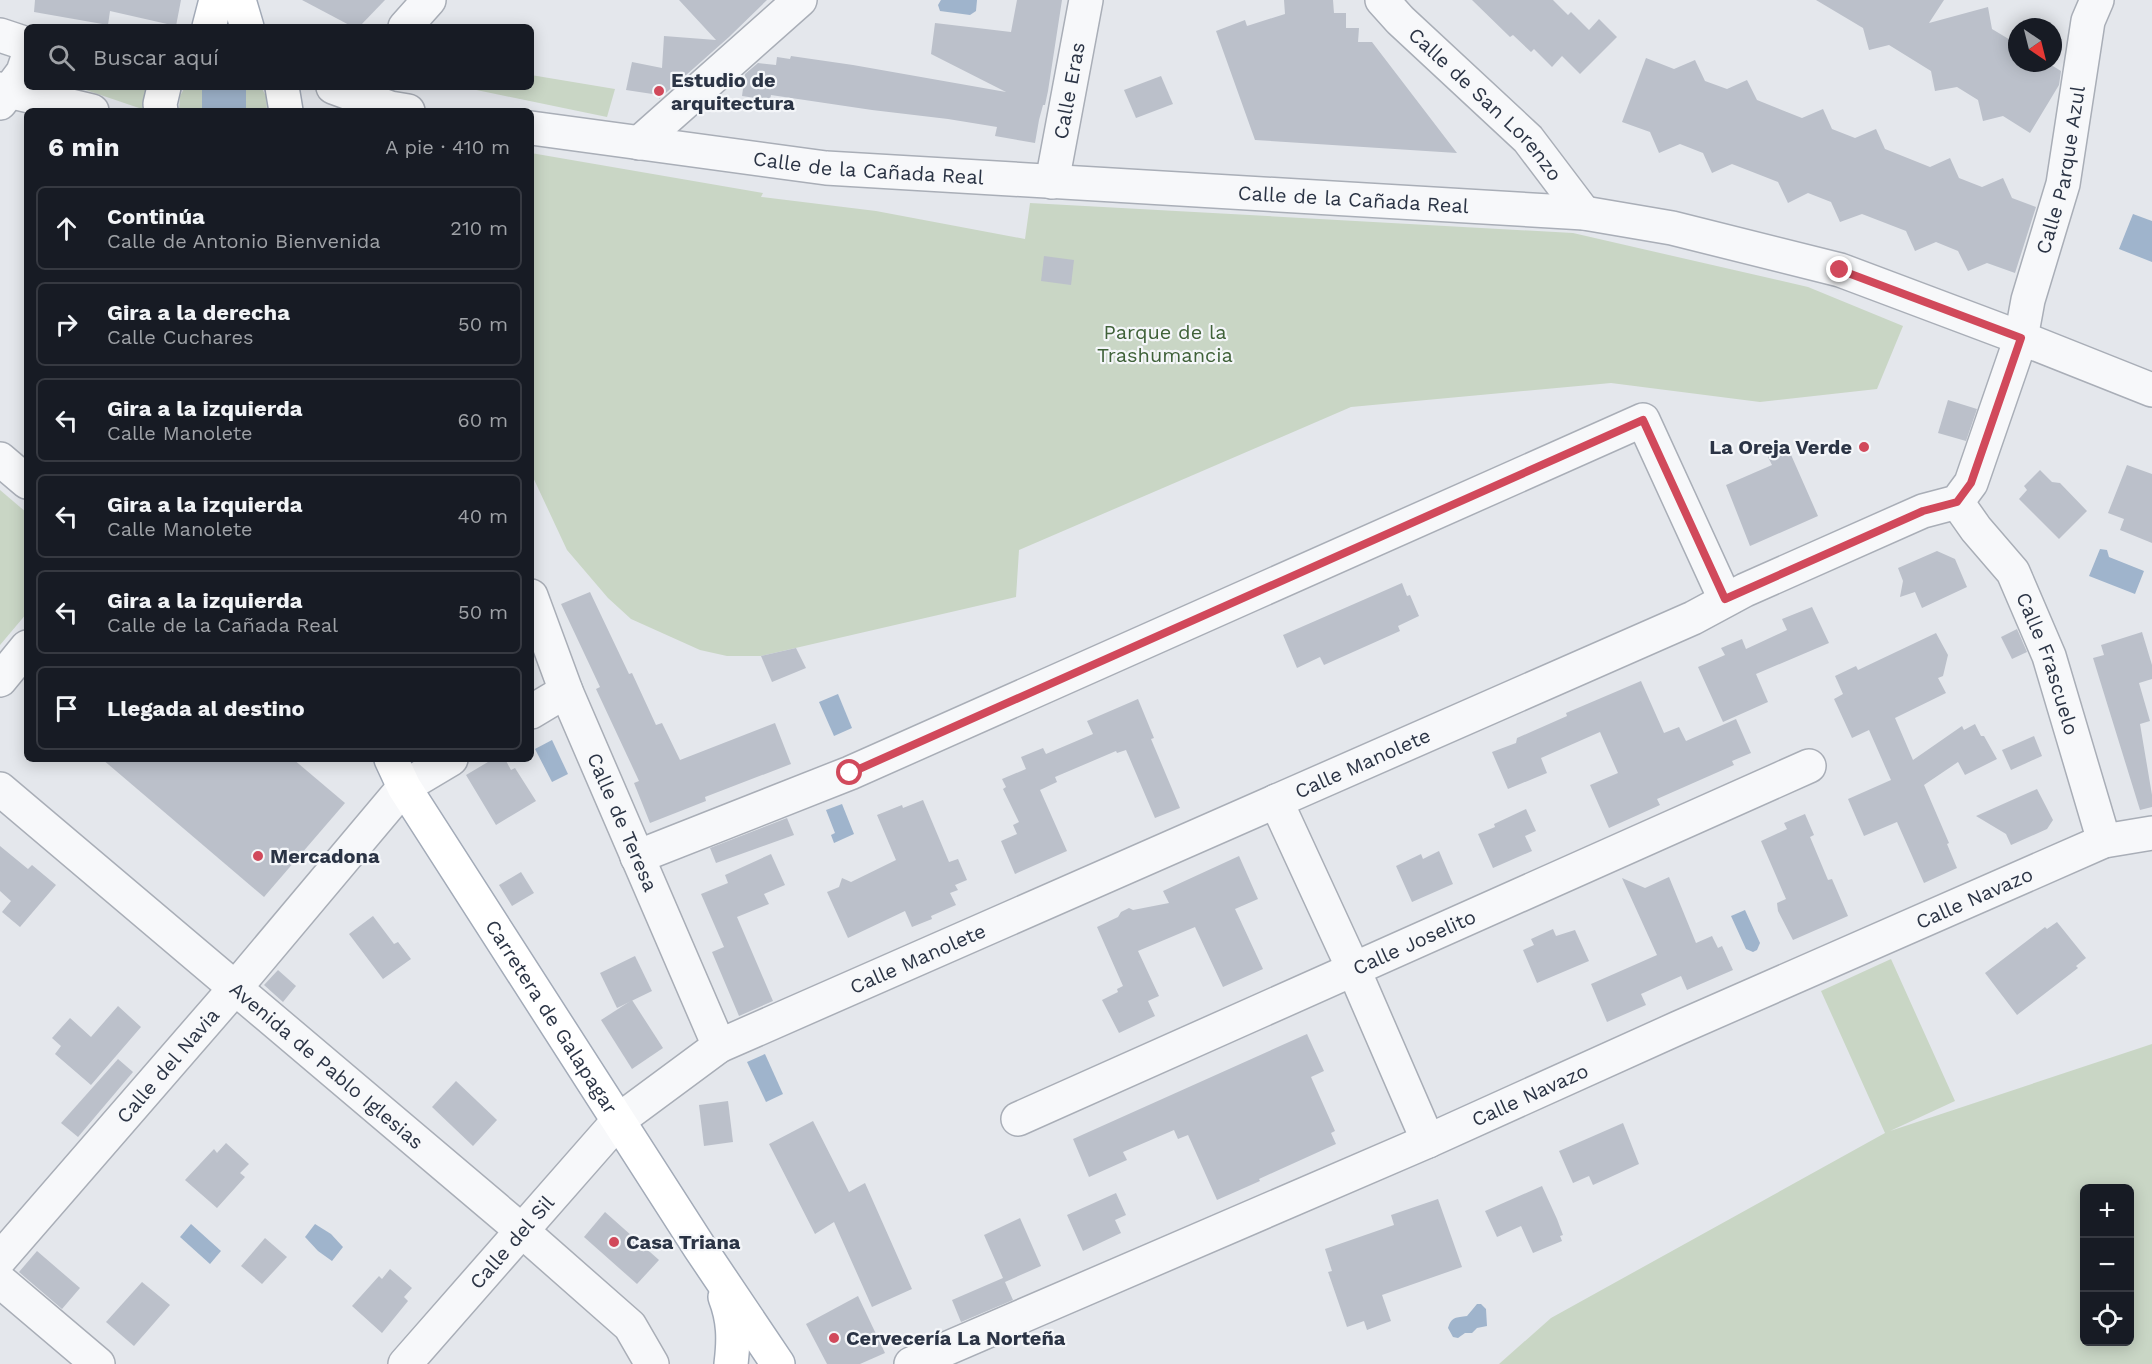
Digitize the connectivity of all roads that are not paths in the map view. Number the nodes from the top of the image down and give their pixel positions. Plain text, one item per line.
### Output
1 (216, 0) edge
2 (239, 0) edge
3 (429, 0) edge
4 (800, 0) edge
5 (1086, 0) edge
6 (2097, 0) edge
7 (1400, 7) edge
8 (210, 24) edge
9 (246, 24) edge
10 (408, 24) edge
11 (0, 35) edge
12 (24, 43) edge
13 (24, 69) edge
14 (163, 90) edge
15 (282, 90) edge
16 (342, 90) edge
17 (3, 95) edge
18 (391, 106) edge
19 (75, 108) edge
20 (161, 108) edge
21 (286, 108) edge
22 (534, 128) edge
23 (639, 142) junction
24 (1052, 182) junction
25 (1584, 213) junction
26 (2021, 338) junction
27 (2152, 390) edge
28 (0, 459) edge
29 (24, 480) edge
30 (1957, 502) junction
31 (1725, 599) junction
32 (534, 604) edge
33 (24, 651) edge
34 (0, 680) edge
35 (566, 691) junction
36 (534, 709) edge
37 (440, 762) edge
38 (1809, 766) dead end
39 (398, 773) edge
40 (0, 789) edge
41 (1276, 801) junction
42 (2152, 833) edge
43 (2104, 842) junction
44 (637, 857) junction
45 (1353, 968) junction
46 (236, 987) junction
47 (719, 1046) junction
48 (1018, 1119) dead end
49 (619, 1120) junction
50 (1428, 1141) junction
51 (521, 1230) junction
52 (0, 1259) edge
53 (716, 1273) junction
54 (0, 1281) edge
55 (648, 1357) edge
56 (98, 1364) edge
57 (405, 1364) edge
58 (731, 1364) edge
59 (778, 1364) edge
60 (911, 1364) edge

1 - 8 main road
2 - 9 main road
3 - 10 street
4 - 23 street
5 - 24 street, Calle Eras
6 - 26 street, Calle Parque Azul
7 - 25 street, Calle de San Lorenzo
11 - 12 street
13 - 17 street
14 - 20 main road
15 - 21 main road
16 - 18 street
17 - 19 street
22 - 23 street, Calle de la Cañada Real
23 - 24 street, Calle de la Cañada Real
24 - 25 street, Calle de la Cañada Real
25 - 26 street, Calle de la Cañada Real
26 - 27 street, Calle de la Cañada Real
26 - 30 street
28 - 29 street
30 - 31 street, Calle Manolete
30 - 43 street, Calle Frascuelo
31 - 41 street, Calle Manolete
31 - 44 street
32 - 35 street, Calle de Teresa
33 - 34 street
35 - 36 street
35 - 44 street, Calle de Teresa
37 - 39 street, Calle del Navia
38 - 45 street, Calle Joselito
39 - 46 street, Calle del Navia
39 - 49 main road, Carretera de Galapagar
40 - 46 street, Avenida de Pablo Iglesias
41 - 45 street
41 - 47 street, Calle Manolete
42 - 43 street, Calle Navazo
43 - 50 street, Calle Navazo
44 - 47 street, Calle de Teresa
45 - 48 street, Calle Joselito
45 - 50 street
46 - 51 street, Avenida de Pablo Iglesias
46 - 52 street, Calle del Navia
47 - 49 street, Calle Manolete
49 - 51 street, Calle del Sil
49 - 53 main road, Carretera de Galapagar
50 - 60 street, Calle Navazo
51 - 55 street, Avenida de Pablo Iglesias
51 - 57 street, Calle del Sil
53 - 58 main road
53 - 59 main road
54 - 56 street

